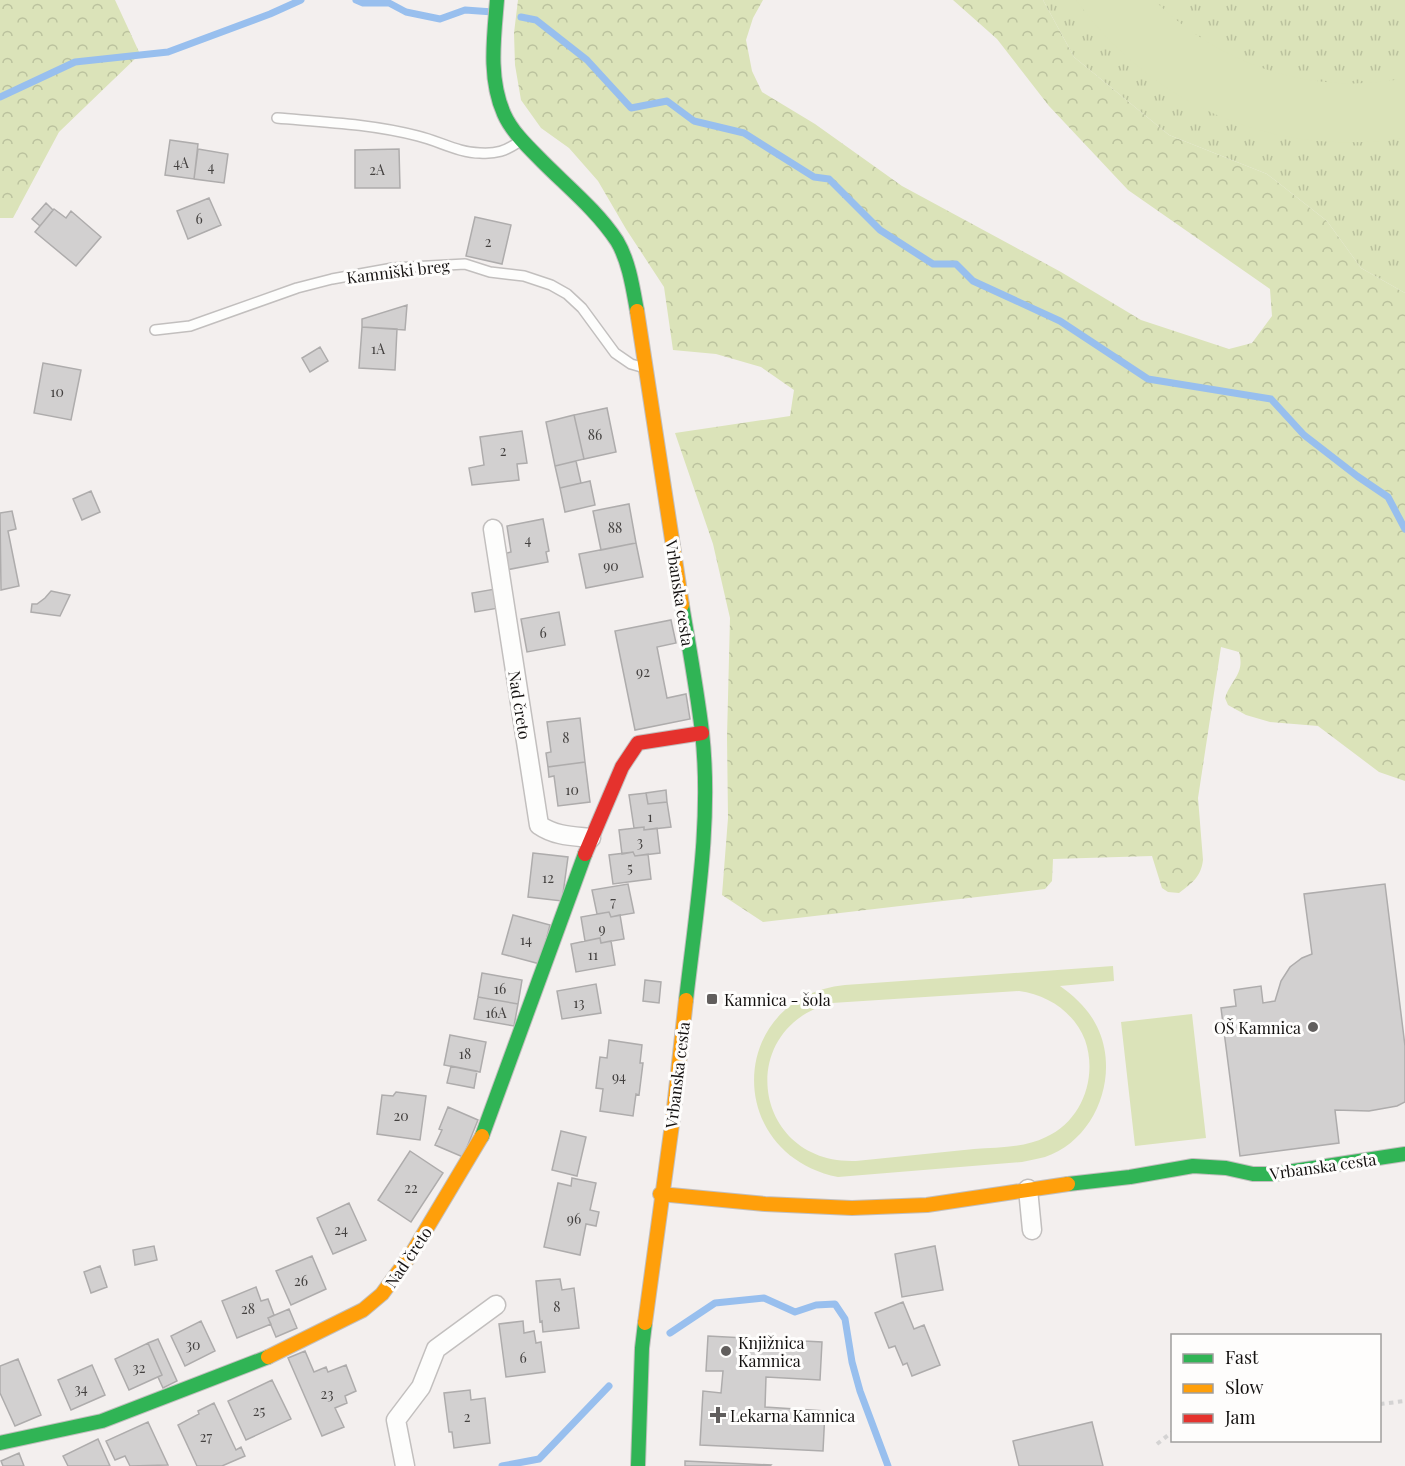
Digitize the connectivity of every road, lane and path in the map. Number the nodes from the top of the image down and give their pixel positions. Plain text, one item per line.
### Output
1 (497, 0) edge
2 (277, 118) dead end
3 (521, 140) junction
4 (155, 330) dead end
5 (647, 368) junction
6 (493, 530) dead end
7 (702, 733) junction
8 (591, 838) junction
9 (1405, 1154) edge
10 (1028, 1189) junction
11 (660, 1194) junction
12 (1032, 1230) dead end
13 (496, 1305) dead end
14 (1405, 1401) edge
15 (1381, 1404) edge
16 (1171, 1434) edge
17 (0, 1443) edge
18 (1157, 1444) dead end
19 (405, 1466) edge
20 (638, 1466) edge

1 - 3 street, Vrbanska cesta
2 - 3 lane
3 - 5 street, Vrbanska cesta
4 - 5 lane, Kamniški breg
5 - 7 street, Vrbanska cesta
6 - 8 street, Nad čreto
7 - 8 street, Nad čreto
7 - 11 street, Vrbanska cesta
8 - 17 street, Nad čreto
9 - 10 street, Vrbanska cesta
10 - 11 street, Vrbanska cesta
10 - 12 street
11 - 20 street, Vrbanska cesta
13 - 19 street
14 - 15 path
16 - 18 path

